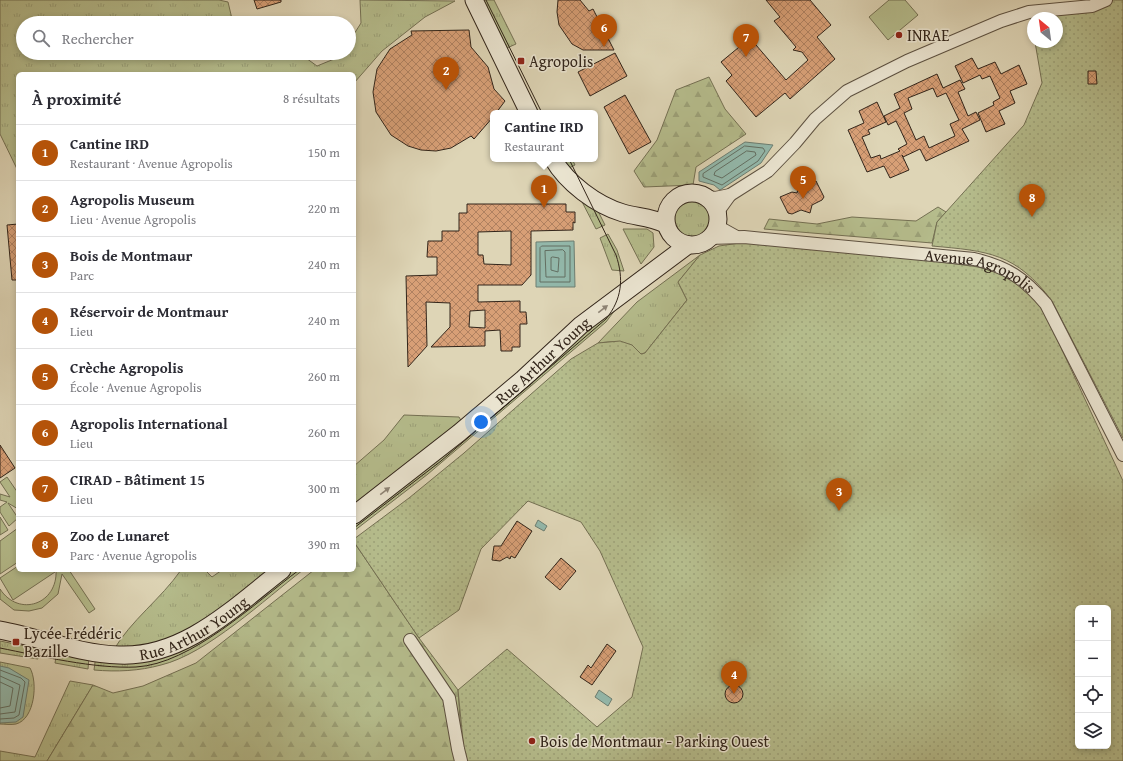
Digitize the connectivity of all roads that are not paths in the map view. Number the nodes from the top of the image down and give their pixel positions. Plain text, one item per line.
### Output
1 (474, 0) edge
2 (1106, 0) edge
3 (528, 110) edge
4 (555, 162) edge
5 (730, 195) junction
6 (706, 196) junction
7 (672, 201) junction
8 (632, 214) junction
9 (714, 226) junction
10 (669, 230) junction
11 (688, 245) junction
12 (658, 269) junction
13 (1123, 456) edge
14 (356, 513) edge
15 (279, 572) edge
16 (0, 630) edge
17 (410, 640) dead end
18 (461, 761) edge

1 - 3 street
2 - 5 street
4 - 8 street
5 - 6 street
5 - 9 street
6 - 7 street
6 - 9 street
7 - 8 street
7 - 10 street
8 - 10 street
9 - 11 street
9 - 13 street, Avenue Agropolis
10 - 11 street
10 - 12 street
11 - 12 street, Rue Arthur Young
14 -> 12 street, Rue Arthur Young
15 - 16 street, Rue Arthur Young
17 - 18 street

